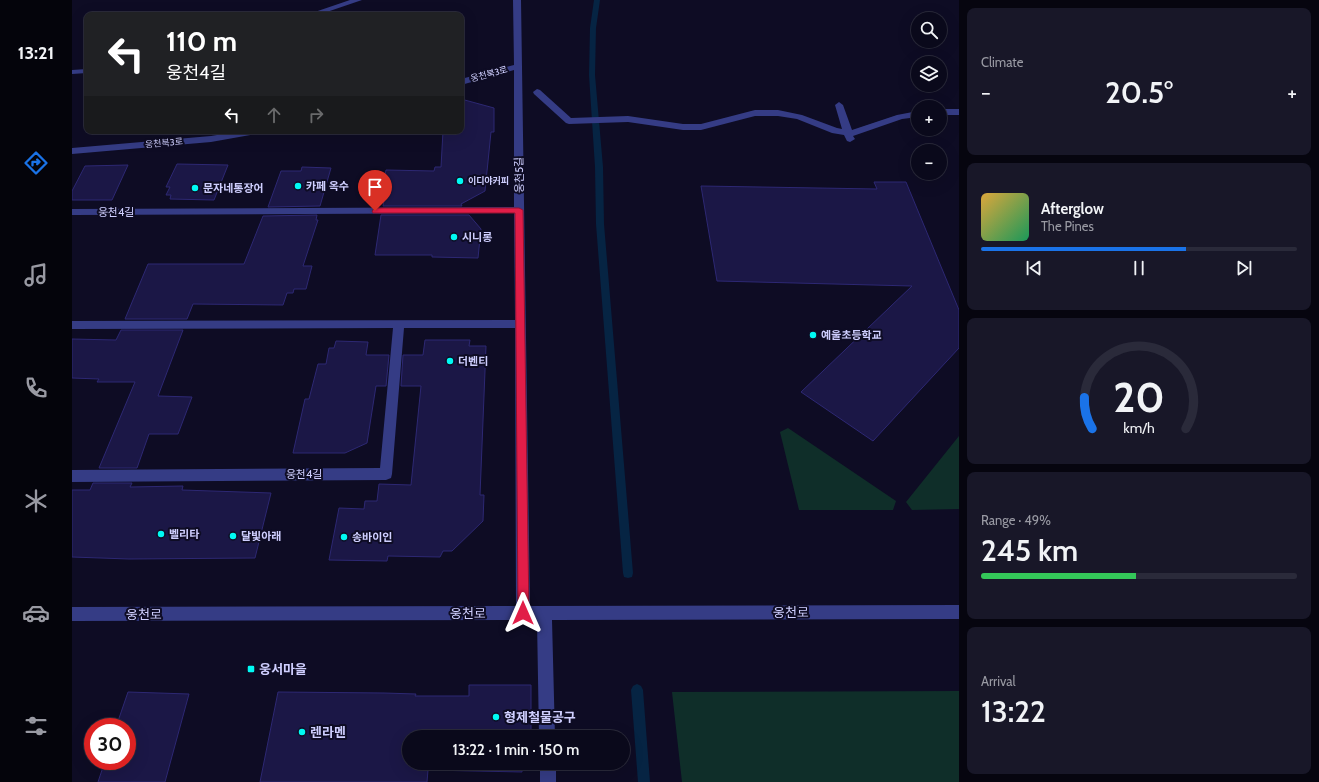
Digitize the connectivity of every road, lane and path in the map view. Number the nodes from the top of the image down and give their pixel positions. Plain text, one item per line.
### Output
1 (358, 0) edge
2 (517, 0) edge
3 (320, 12) edge
4 (517, 67) junction
5 (84, 71) edge
6 (72, 72) edge
7 (464, 81) edge
8 (538, 92) dead end
9 (840, 105) dead end
10 (947, 112) edge
11 (959, 112) edge
12 (911, 115) edge
13 (239, 134) edge
14 (849, 136) junction
15 (72, 151) edge
16 (519, 210) junction
17 (72, 212) edge
18 (399, 324) junction
19 (520, 324) junction
20 (72, 325) edge
21 (72, 476) edge
22 (959, 612) edge
23 (523, 613) junction
24 (544, 613) junction
25 (72, 614) edge
26 (547, 730) edge
27 (548, 770) edge
28 (548, 782) edge

1 - 3 street
2 - 4 street, 웅천5길
4 - 7 street, 웅천북3로
4 - 16 street, 웅천5길
5 - 6 street
8 - 14 street
9 - 14 street
10 - 11 street
12 - 14 street
13 - 15 street, 웅천북3로
16 - 17 street, 웅천4길
16 - 19 street, 웅천5길
18 - 19 street
18 - 20 street
18 - 21 street, 웅천4길
19 - 23 street, 웅천5길
22 - 24 street, 웅천로
23 - 24 street, 웅천로
23 - 25 street, 웅천로
24 - 26 street
27 - 28 street

